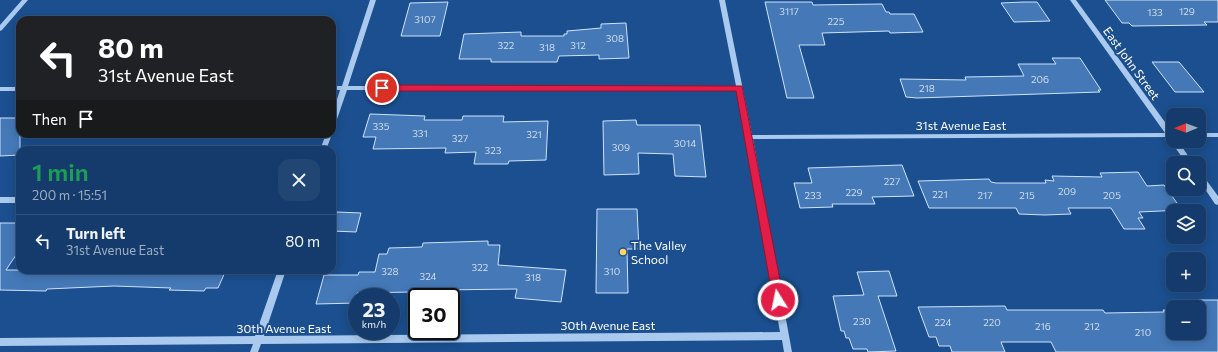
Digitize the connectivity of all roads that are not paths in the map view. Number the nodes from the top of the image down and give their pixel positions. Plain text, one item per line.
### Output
1 (25, 0) edge
2 (373, 0) edge
3 (722, 0) edge
4 (1073, 0) edge
5 (0, 29) edge
6 (336, 88) edge
7 (345, 88) junction
8 (739, 88) junction
9 (0, 89) edge
10 (16, 89) edge
11 (336, 114) edge
12 (1166, 128) edge
13 (1206, 135) edge
14 (1218, 135) edge
15 (749, 137) junction
16 (1166, 138) edge
17 (1206, 185) edge
18 (0, 200) edge
19 (16, 200) edge
20 (1218, 202) edge
21 (281, 274) edge
22 (784, 336) junction
23 (258, 340) junction
24 (0, 342) edge
25 (254, 352) edge
26 (788, 352) edge

1 - 5 street
2 - 7 street
3 - 8 street
4 - 12 street, East John Street
6 - 7 street
7 - 8 street
7 - 11 street
8 - 15 street
9 - 10 street
13 - 14 street
15 - 16 street, 31st Avenue East
15 - 22 street
17 - 20 street
18 - 19 street
21 - 23 street
22 - 23 street, 30th Avenue East
22 - 26 street
23 - 24 street, 30th Avenue East
23 - 25 street

